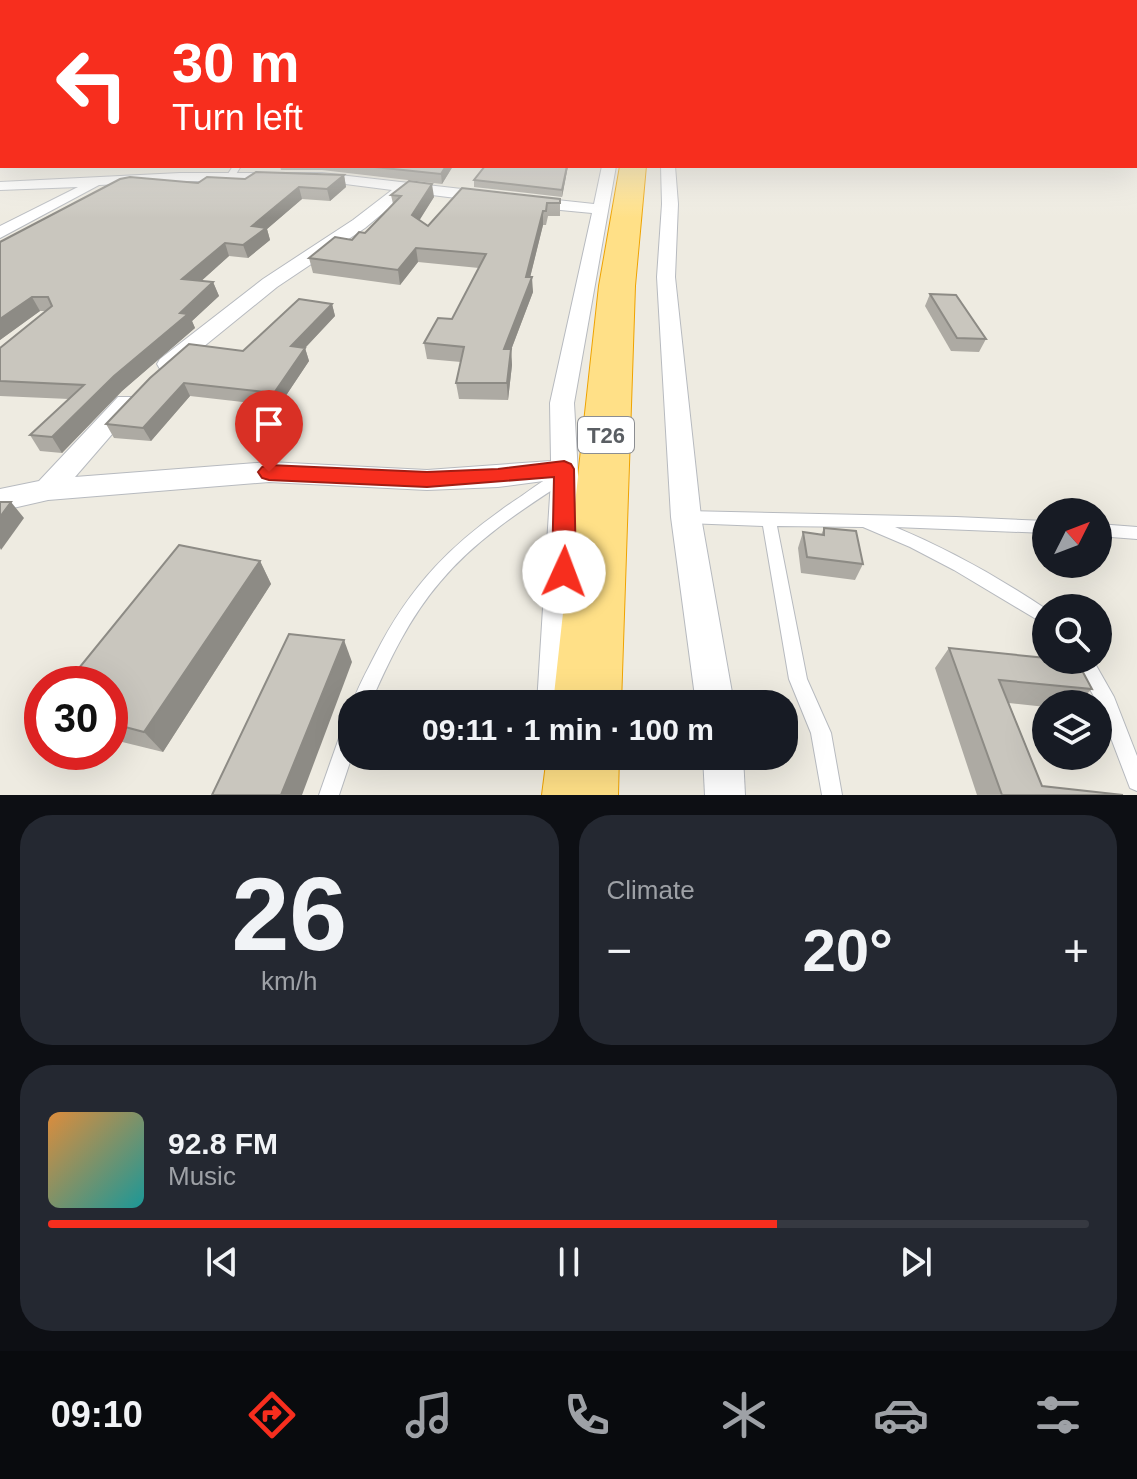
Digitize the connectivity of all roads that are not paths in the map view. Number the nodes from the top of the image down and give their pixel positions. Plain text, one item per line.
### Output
1 (609, 168) edge
2 (633, 168) edge
3 (668, 168) edge
4 (234, 172) edge
5 (98, 182) junction
6 (0, 186) edge
7 (406, 186) junction
8 (599, 209) junction
9 (0, 233) edge
10 (564, 472) junction
11 (48, 490) junction
12 (0, 500) edge
13 (686, 517) junction
14 (769, 520) junction
15 (862, 520) junction
16 (1032, 526) edge
17 (1112, 531) edge
18 (1137, 533) edge
19 (1032, 609) edge
20 (1091, 674) edge
21 (367, 690) edge
22 (557, 690) edge
23 (588, 690) edge
24 (713, 690) edge
25 (338, 769) edge
26 (550, 770) edge
27 (582, 770) edge
28 (724, 770) edge
29 (1137, 781) edge
30 (329, 795) edge
31 (548, 795) edge
32 (580, 795) edge
33 (725, 795) edge
34 (832, 795) edge

1 - 8 street
2 - 23 highway, T26
3 - 13 street
4 - 5 street
4 - 7 street
5 - 6 street
5 - 9 street
7 - 8 street
7 - 11 street
8 - 10 street
10 - 11 street
10 - 21 lane
10 - 22 street
11 - 12 street
13 - 14 lane
13 - 24 street
14 - 15 lane
14 - 34 lane
15 - 16 lane
15 - 19 lane
17 - 18 lane
20 - 29 lane
25 - 30 lane
26 - 31 street
27 - 32 highway
28 - 33 street

